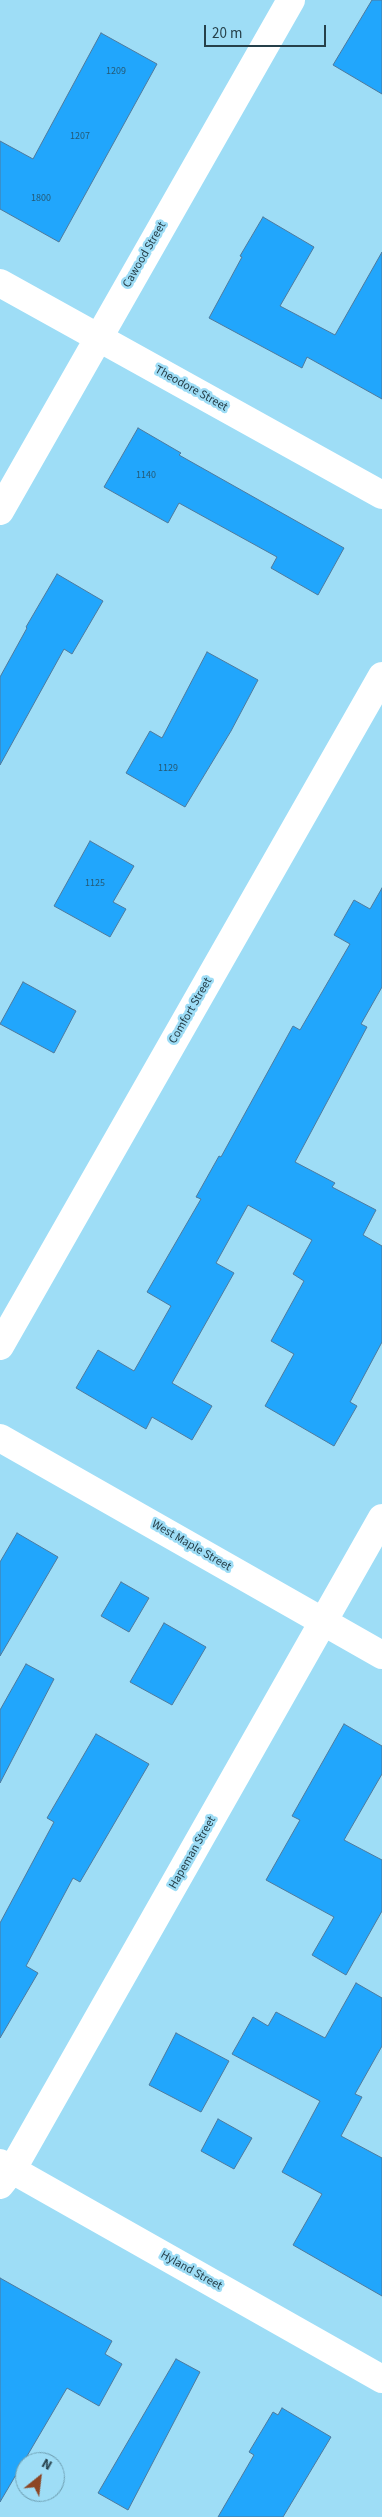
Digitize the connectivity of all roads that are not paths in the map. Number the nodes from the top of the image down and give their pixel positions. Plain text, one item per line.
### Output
1 (291, 0) edge
2 (0, 283) edge
3 (98, 338) junction
4 (382, 495) edge
5 (0, 511) edge
6 (382, 676) edge
7 (0, 1346) edge
8 (0, 1438) edge
9 (382, 1518) edge
10 (324, 1622) junction
11 (382, 1655) edge
12 (4, 2172) edge
13 (382, 2379) edge

1 - 3 street, Cawood Street
2 - 3 street, Theodore Street
3 - 4 street, Theodore Street
3 - 5 street, Cawood Street
6 - 7 street, Comfort Street
8 - 10 street, West Maple Street
9 - 10 street, Hapeman Street
10 - 11 street, West Maple Street
10 - 12 street, Hapeman Street
12 - 13 street, Hyland Street

